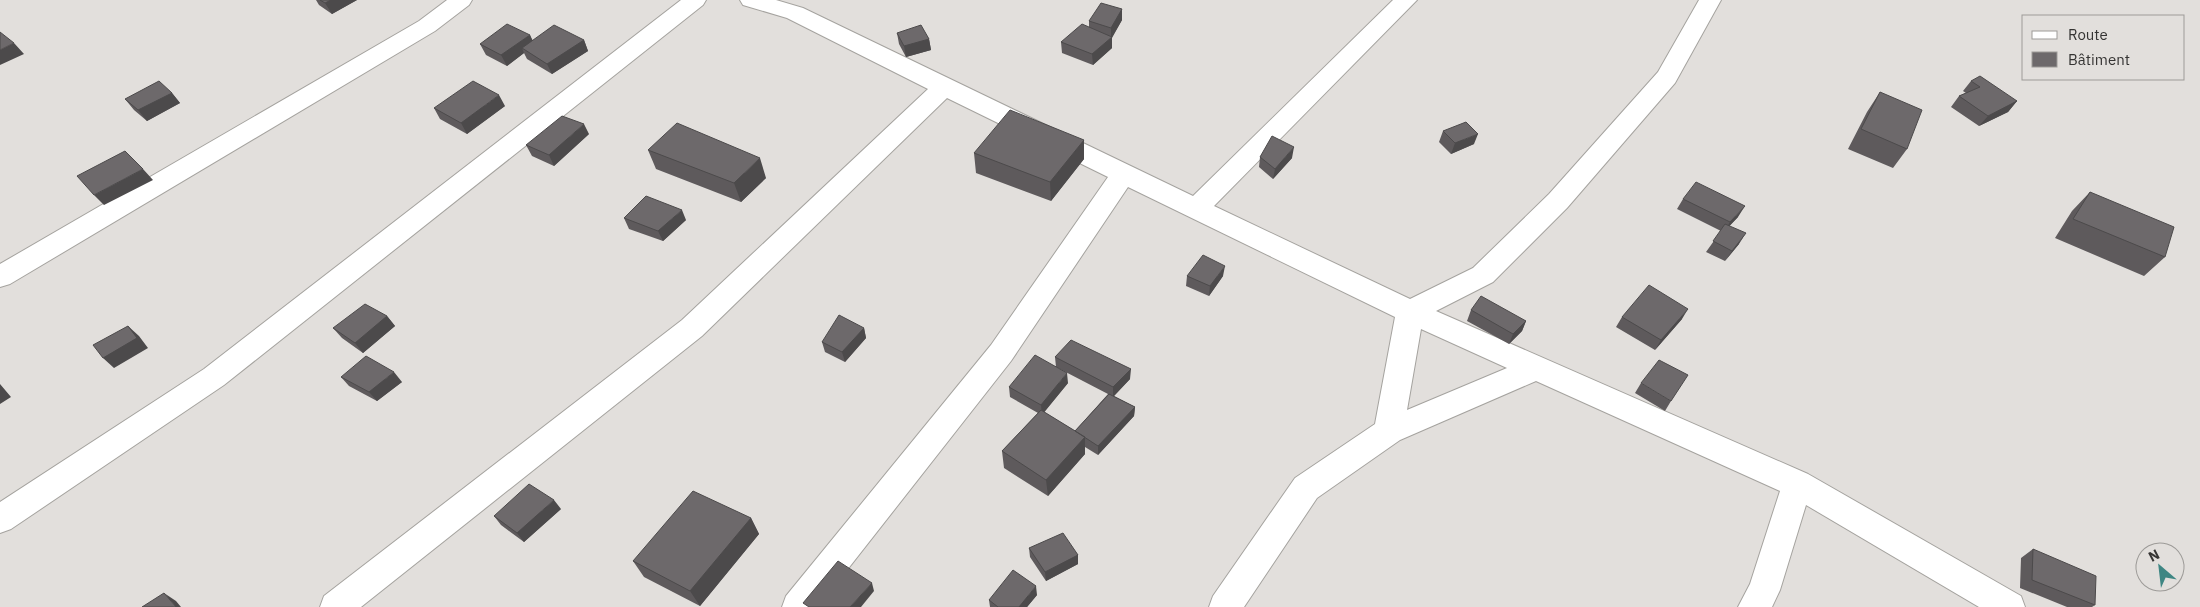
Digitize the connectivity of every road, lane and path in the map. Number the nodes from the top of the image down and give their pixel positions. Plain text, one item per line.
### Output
1 (462, 0) edge
2 (695, 0) edge
3 (751, 0) edge
4 (1406, 0) edge
5 (1710, 0) edge
6 (804, 6) edge
7 (944, 87) junction
8 (1124, 174) junction
9 (1196, 209) junction
10 (0, 278) edge
11 (1410, 312) junction
12 (1536, 368) junction
13 (1389, 431) junction
14 (1797, 484) junction
15 (0, 519) edge
16 (336, 607) edge
17 (798, 607) edge
18 (1225, 607) edge
19 (1754, 607) edge
20 (2009, 607) edge

1 - 10 street
2 - 15 street
3 - 6 street
4 - 9 street
5 - 11 street
6 - 7 street
7 - 8 street
7 - 16 street
8 - 9 street
8 - 17 street
9 - 11 street
11 - 12 street
11 - 13 street
12 - 13 street
12 - 14 street
13 - 18 street
14 - 19 street
14 - 20 street

